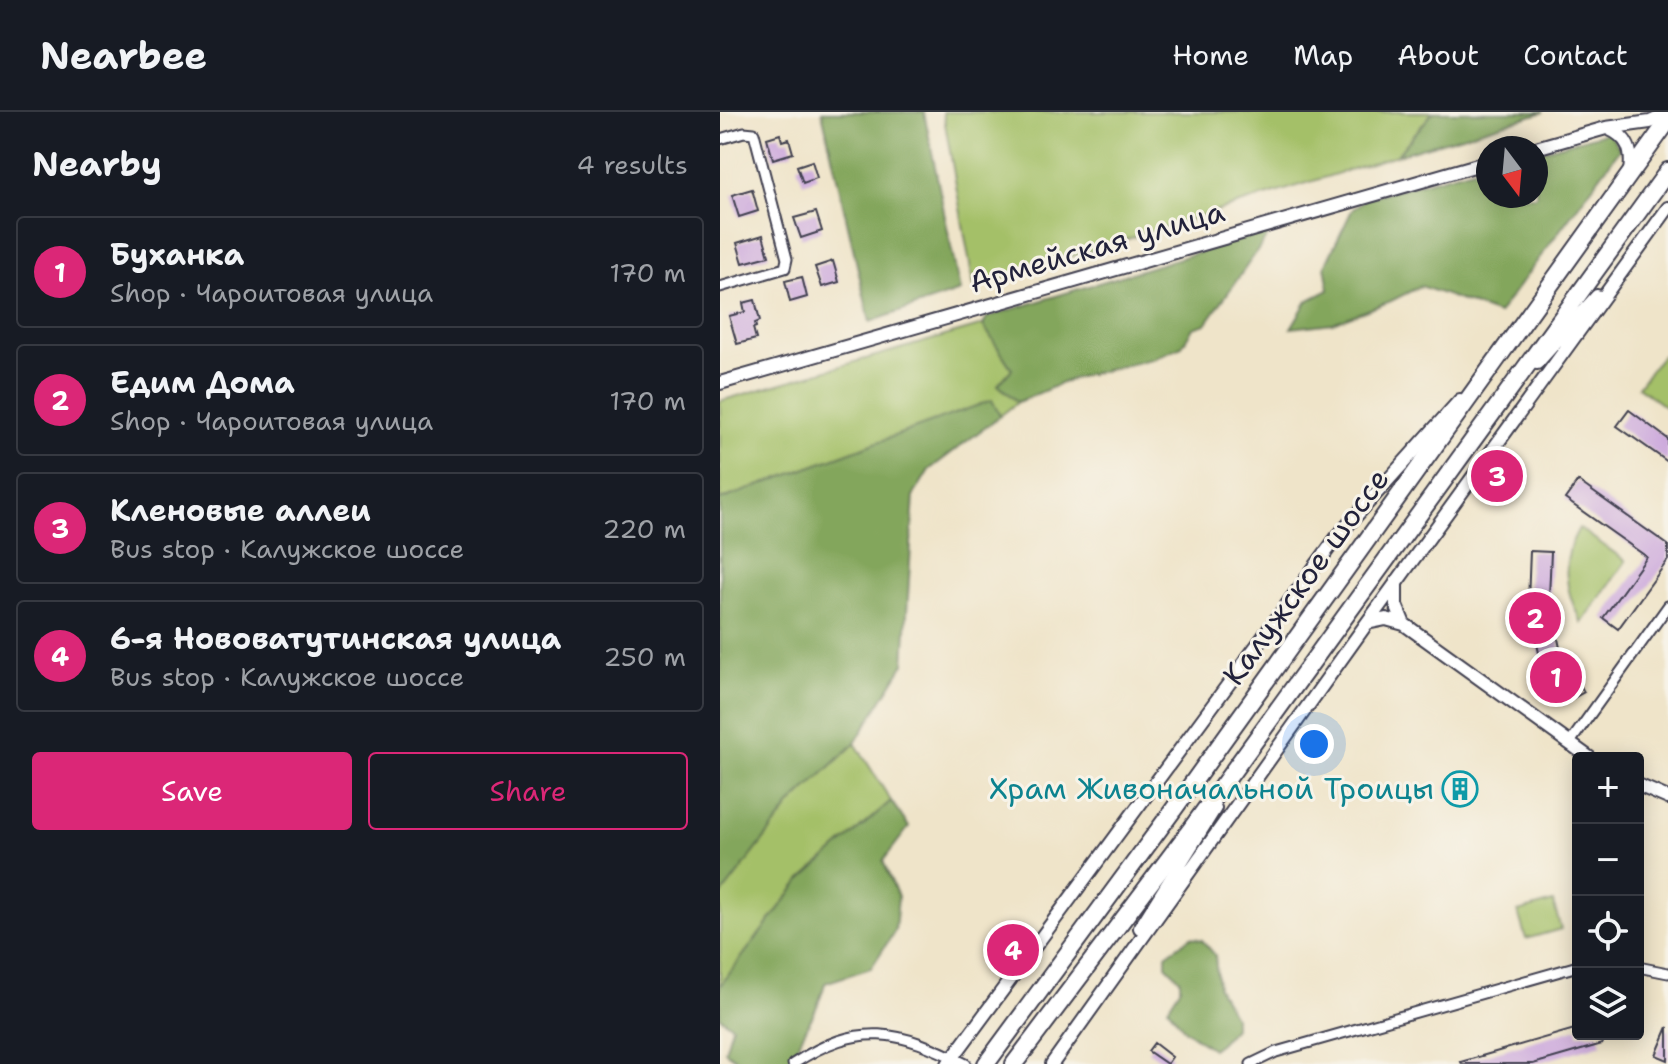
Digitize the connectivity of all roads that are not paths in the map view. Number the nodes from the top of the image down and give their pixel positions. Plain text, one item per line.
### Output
1 (1668, 114) edge
2 (1668, 121) edge
3 (1606, 128) junction
4 (720, 139) edge
5 (1548, 145) edge
6 (1476, 165) edge
7 (1668, 171) edge
8 (1629, 175) junction
9 (1668, 208) edge
10 (1644, 242) junction
11 (720, 287) edge
12 (1499, 356) junction
13 (720, 383) edge
14 (1493, 412) junction
15 (1396, 582) junction
16 (1668, 606) edge
17 (1367, 623) junction
18 (1404, 624) junction
19 (1264, 728) junction
20 (1569, 744) junction
21 (1581, 752) edge
22 (1644, 788) edge
23 (1668, 798) edge
24 (1572, 968) edge
25 (1643, 968) edge
26 (1668, 973) edge
27 (1082, 1023) junction
28 (951, 1061) edge
29 (793, 1064) edge
30 (966, 1064) edge
31 (986, 1064) edge
32 (1014, 1064) edge
33 (1052, 1064) edge
34 (1251, 1064) edge

1 - 3 street
2 - 8 highway, Калужское шоссе
3 - 5 street
3 - 8 street
4 - 11 street
6 - 13 street, Армейская улица
7 - 14 highway, Калужское шоссе
8 - 12 highway, Калужское шоссе
9 - 10 street
10 - 14 street
10 - 15 street
12 - 28 street
12 - 31 highway, Калужское шоссе
14 - 19 highway, Калужское шоссе
15 - 17 street
15 - 18 street
16 - 20 street
17 - 18 street
17 - 27 street
18 - 20 street
19 - 27 street
19 - 32 highway, Калужское шоссе
20 - 21 street
22 - 23 street
24 - 34 street
25 - 26 street
27 - 33 street
28 - 29 street
28 - 30 street

